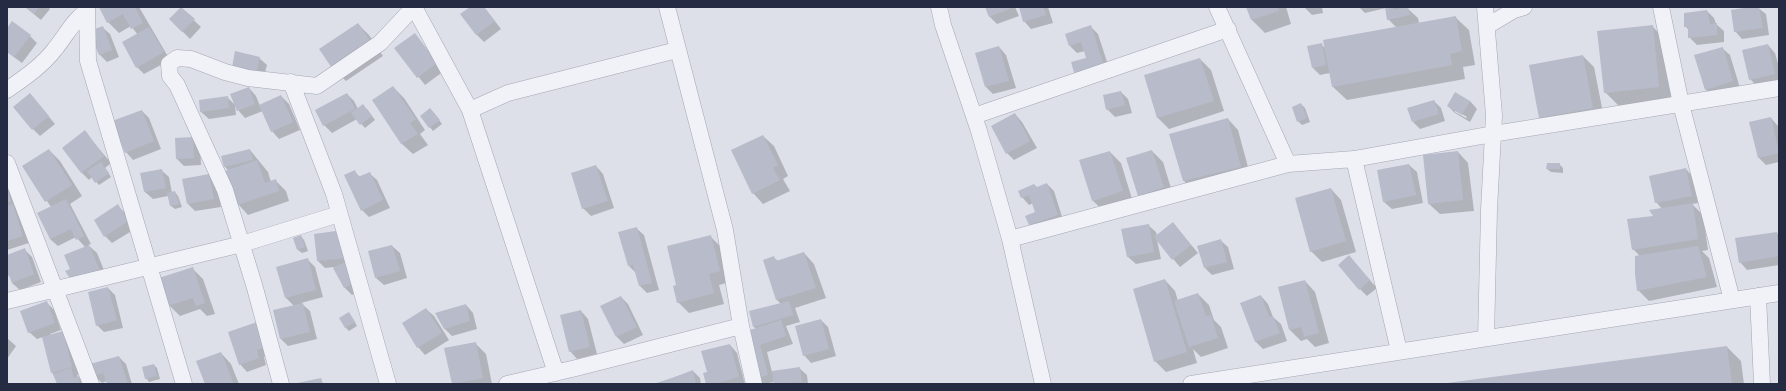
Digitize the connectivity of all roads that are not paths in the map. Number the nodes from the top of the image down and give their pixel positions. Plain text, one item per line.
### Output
1 (414, 7) edge
2 (667, 7) edge
3 (939, 7) edge
4 (1217, 7) edge
5 (1524, 7) edge
6 (1661, 7) edge
7 (87, 9) edge
8 (1486, 12) edge
9 (1228, 29) junction
10 (677, 50) junction
11 (291, 82) junction
12 (1779, 88) edge
13 (7, 90) edge
14 (1681, 104) junction
15 (470, 110) junction
16 (974, 116) junction
17 (1493, 134) junction
18 (1354, 160) junction
19 (7, 164) edge
20 (1288, 164) junction
21 (339, 214) junction
22 (1010, 239) junction
23 (242, 244) junction
24 (148, 266) junction
25 (55, 289) junction
26 (1779, 292) edge
27 (1758, 296) junction
28 (1732, 300) junction
29 (7, 301) edge
30 (741, 326) junction
31 (1486, 338) junction
32 (1400, 351) junction
33 (556, 373) junction
34 (1240, 380) edge
35 (91, 384) edge
36 (184, 384) edge
37 (281, 384) edge
38 (388, 384) edge
39 (507, 384) edge
40 (754, 384) edge
41 (1043, 384) edge
42 (1191, 384) edge
43 (1762, 384) edge

1 - 11 street
1 - 15 street
2 - 10 street
3 - 16 street
4 - 9 street
5 - 8 street
6 - 14 street
7 - 13 street
7 - 24 street
8 - 17 street
9 - 16 street
9 - 20 street
10 - 15 street
10 - 30 street
11 - 21 street
11 - 23 street
12 - 14 street
14 - 17 street
14 - 28 street
15 - 33 street
16 - 22 street
17 - 18 street
17 - 31 street
18 - 20 street
18 - 32 street
19 - 25 street
20 - 22 street
21 - 23 street
21 - 38 street
22 - 41 street
23 - 24 street
23 - 37 street
24 - 25 street
24 - 36 street
25 - 29 street
25 - 35 street
26 - 27 street
27 - 28 street
27 - 43 street
28 - 31 street
30 - 33 street
30 - 40 street
31 - 32 street
32 - 34 street
33 - 39 street
34 - 42 street

